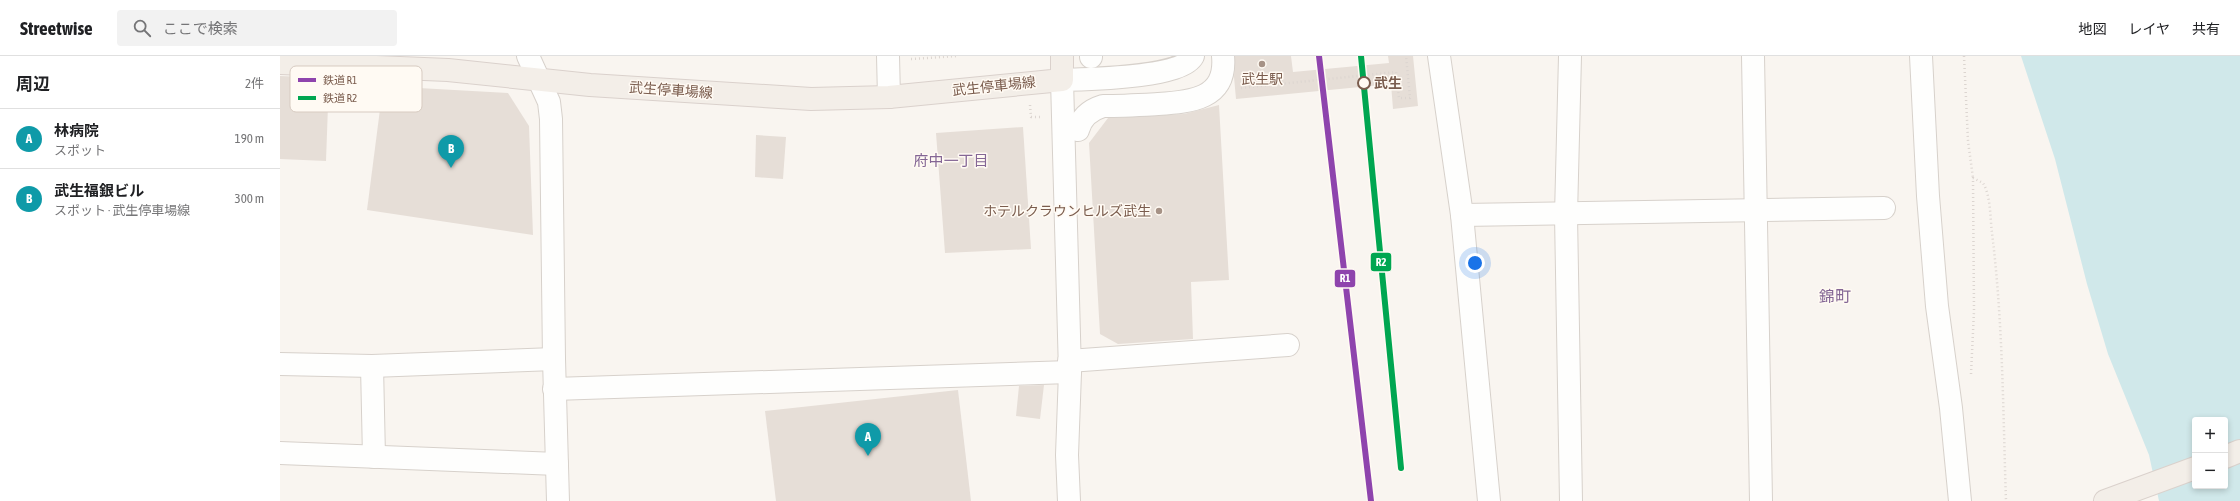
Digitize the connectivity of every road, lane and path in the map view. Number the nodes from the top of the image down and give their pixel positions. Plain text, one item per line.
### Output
1 (528, 56) edge
2 (957, 56) edge
3 (1062, 56) edge
4 (1193, 56) edge
5 (1223, 56) edge
6 (1406, 56) edge
7 (1440, 56) edge
8 (1570, 56) edge
9 (1753, 56) edge
10 (1921, 56) edge
11 (1964, 56) edge
12 (897, 58) edge
13 (280, 64) edge
14 (336, 66) edge
15 (422, 69) edge
16 (538, 79) junction
17 (1062, 80) junction
18 (1224, 88) junction
19 (889, 97) junction
20 (1030, 102) dead end
21 (1031, 117) dead end
22 (1078, 130) dead end
23 (1973, 178) junction
24 (1884, 208) dead end
25 (1756, 212) junction
26 (1566, 214) junction
27 (1462, 215) junction
28 (1288, 345) dead end
29 (554, 359) junction
30 (280, 364) edge
31 (372, 366) junction
32 (1069, 366) junction
33 (1971, 379) dead end
34 (554, 389) junction
35 (2240, 451) edge
36 (280, 453) edge
37 (2228, 456) edge
38 (374, 457) junction
39 (557, 464) junction
40 (2192, 469) edge
41 (558, 501) edge
42 (1068, 501) edge
43 (1489, 501) edge
44 (1571, 501) edge
45 (1761, 501) edge
46 (1960, 501) edge
47 (2006, 501) edge
48 (2105, 501) edge

1 - 16 street
2 - 12 path
3 - 17 main road
4 - 17 street
5 - 18 street
6 - 18 path
7 - 27 street
8 - 26 street
9 - 25 street
10 - 46 street
11 - 23 path
12 - 19 street
13 - 14 main road, 武生停車場線
15 - 16 main road, 武生停車場線
16 - 19 main road, 武生停車場線
16 - 29 street
17 - 19 main road, 武生停車場線
17 - 32 street
18 - 22 street
20 - 21 path
23 - 33 path
23 - 47 path
24 - 25 street
25 - 26 street
25 - 45 street
26 - 27 street
26 - 44 street
27 - 43 street
28 - 32 street
29 - 31 street
29 - 34 street
30 - 31 street
31 - 38 street
32 - 34 street
32 - 42 street
34 - 39 street
35 - 37 main road
36 - 38 street
38 - 39 street
39 - 41 street
40 - 48 main road

